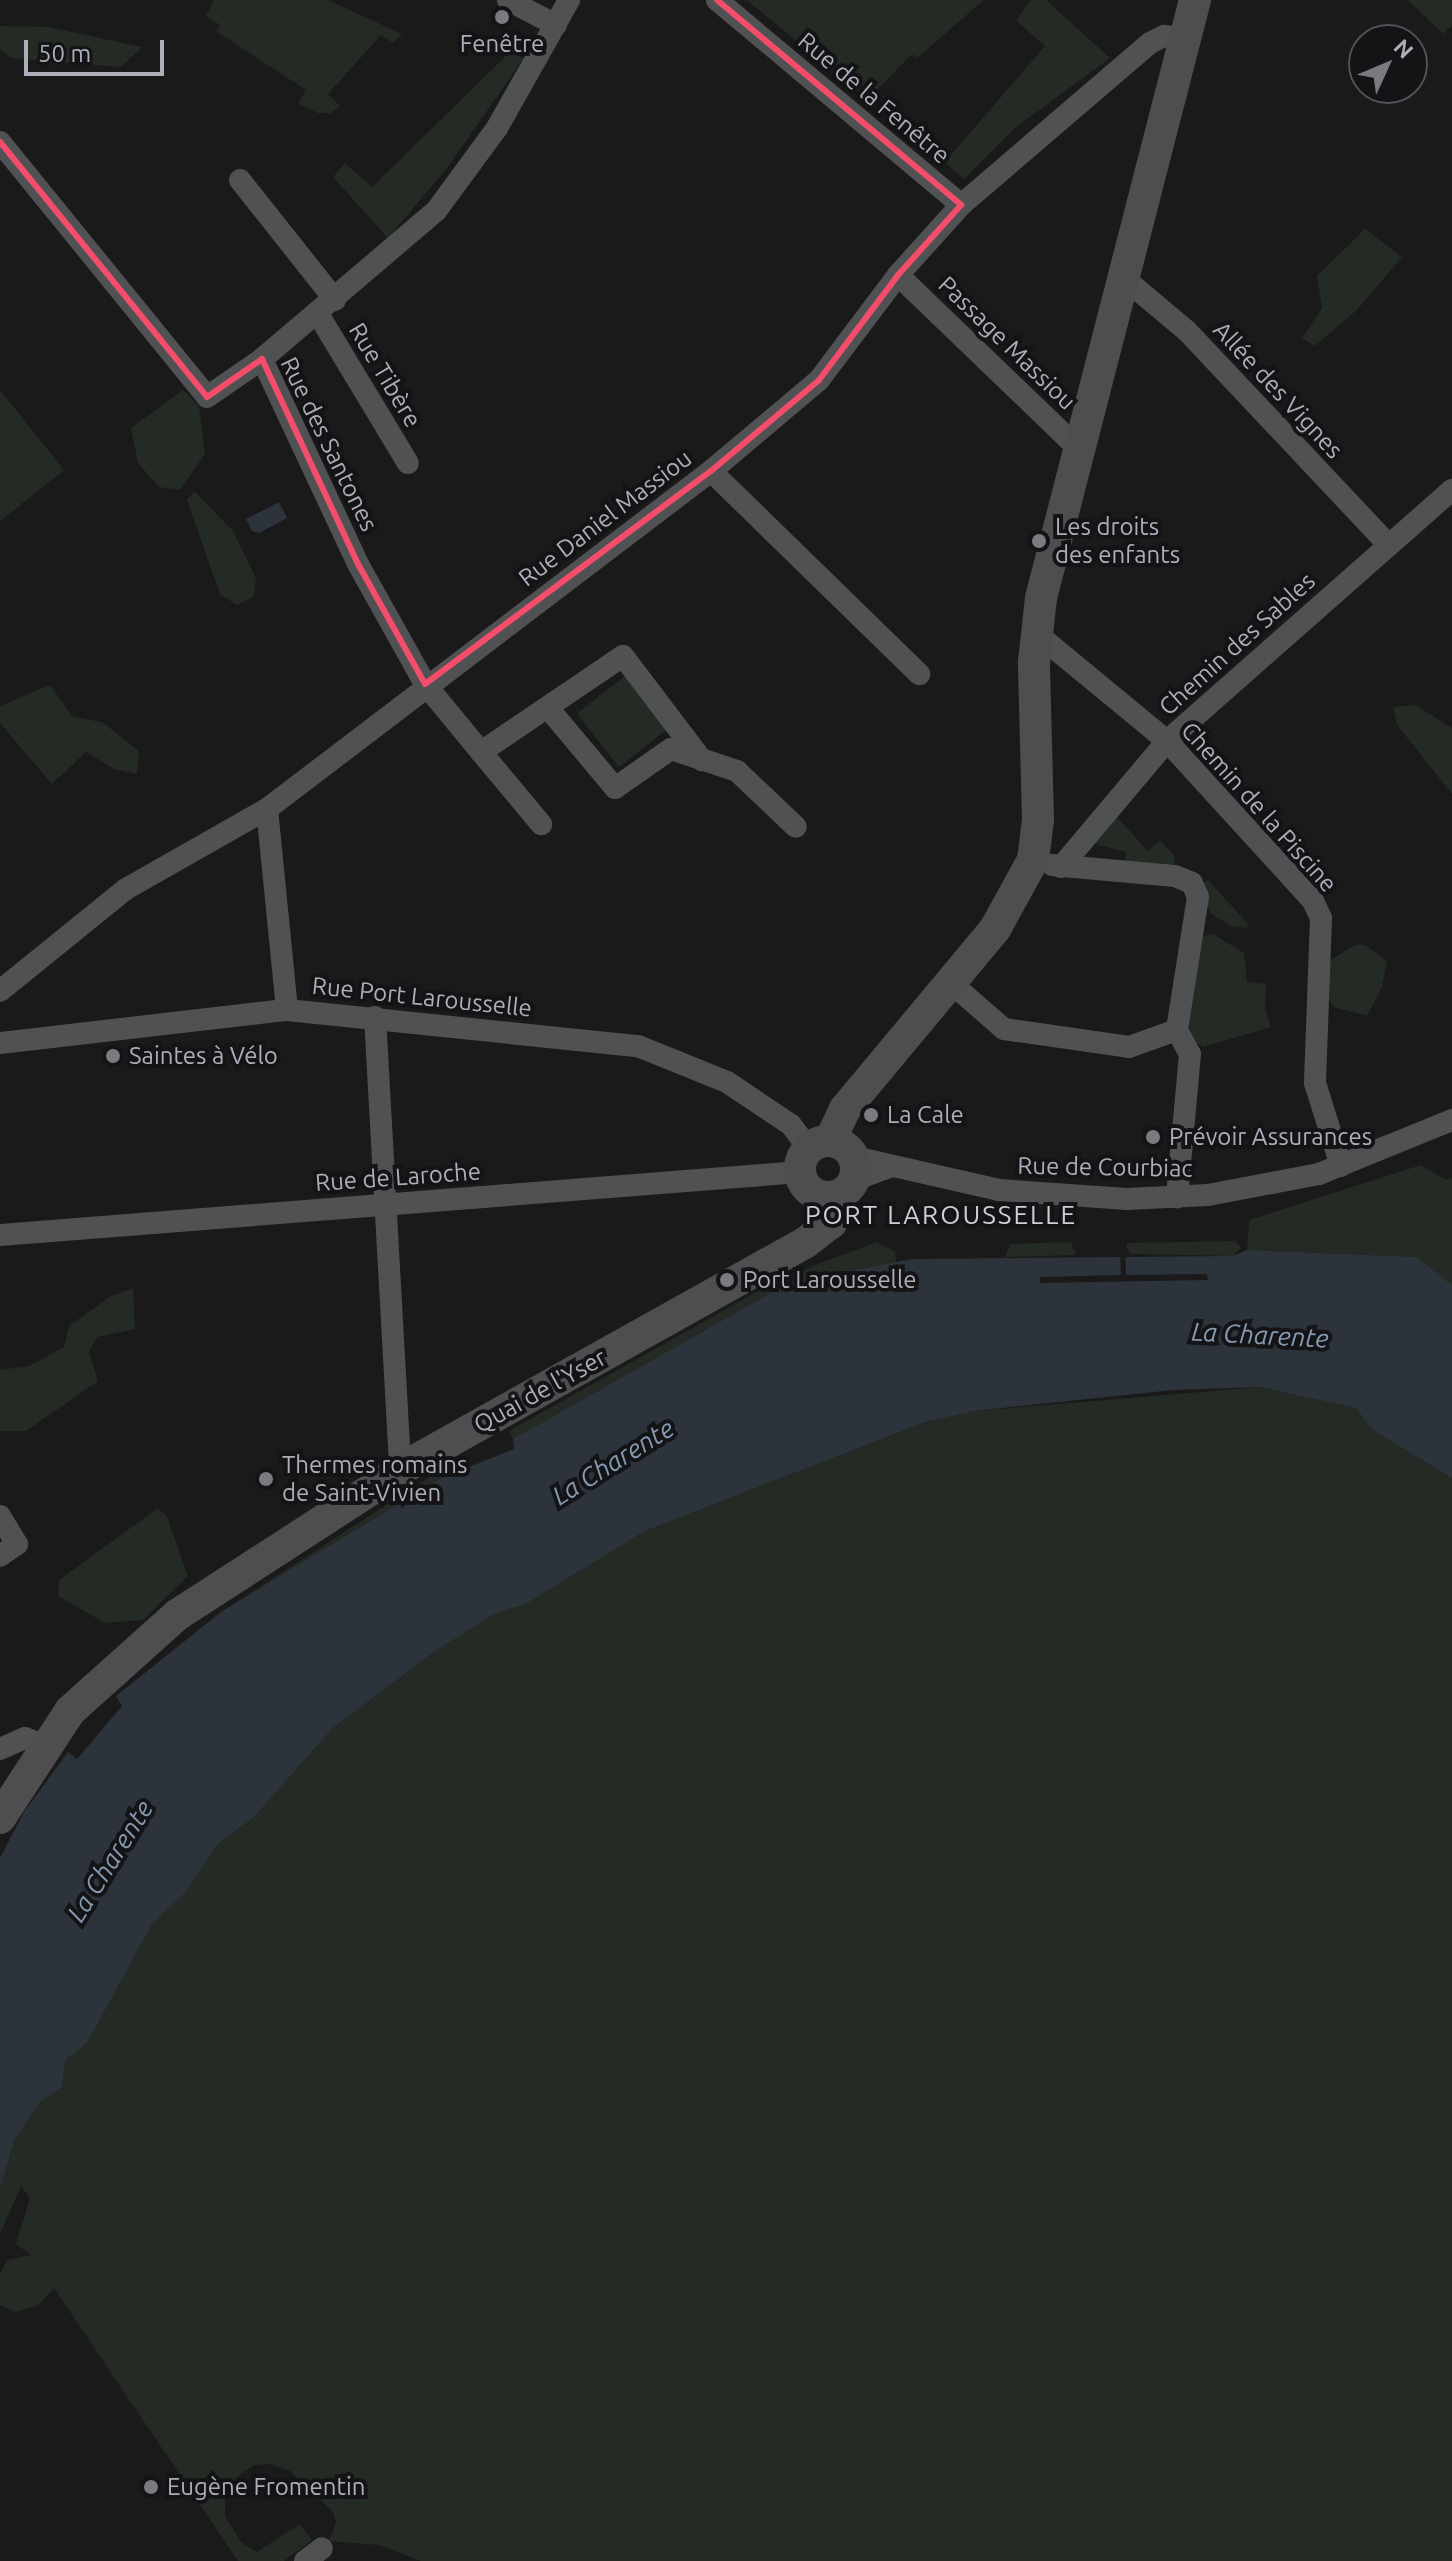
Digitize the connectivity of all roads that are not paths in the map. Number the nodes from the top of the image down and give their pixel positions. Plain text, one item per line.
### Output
1 (508, 0) edge
2 (569, 0) edge
3 (717, 0) edge
4 (1195, 0) edge
5 (556, 25) junction
6 (1188, 39) junction
7 (0, 142) edge
8 (240, 180) dead end
9 (961, 205) junction
10 (898, 275) junction
11 (1125, 279) junction
12 (326, 307) junction
13 (262, 359) junction
14 (1079, 449) junction
15 (408, 463) dead end
16 (711, 471) junction
17 (1452, 490) edge
18 (1387, 543) junction
19 (1036, 633) junction
20 (919, 674) dead end
21 (425, 684) junction
22 (549, 709) junction
23 (1167, 741) junction
24 (481, 752) junction
25 (702, 760) junction
26 (267, 809) junction
27 (541, 824) dead end
28 (796, 827) dead end
29 (1047, 863) junction
30 (951, 983) junction
31 (0, 991) edge
32 (287, 1010) junction
33 (375, 1017) junction
34 (1177, 1030) junction
35 (0, 1043) edge
36 (1452, 1120) edge
37 (830, 1166) junction
38 (1341, 1166) junction
39 (1177, 1197) junction
40 (385, 1204) junction
41 (0, 1235) edge
42 (400, 1471) junction
43 (0, 1516) edge
44 (8, 1550) edge
45 (44, 1746) junction
46 (0, 1749) edge
47 (0, 1818) edge

1 - 5 street
2 - 5 street
3 - 9 street, Rue de la Fenêtre
4 - 6 street, Quai de l'Yser
5 - 12 street
6 - 9 street, Rue Daniel Massiou
6 - 11 street, Quai de l'Yser
7 - 13 street, Rue des Santones
8 - 12 street, Rue Tibère
9 - 10 street, Rue Daniel Massiou
10 - 14 street, Passage Massiou
10 - 16 street, Rue Daniel Massiou
11 - 14 street, Quai de l'Yser
11 - 18 street, Allée des Vignes
12 - 13 street
12 - 15 street, Rue Tibère
13 - 21 street, Rue des Santones
14 - 19 street, Quai de l'Yser
16 - 20 street
16 - 21 street, Rue Daniel Massiou
17 - 18 street, Chemin des Sables
18 - 23 street, Chemin des Sables
19 - 23 street, Chemin de la Piscine
19 - 29 street, Quai de l'Yser
21 - 24 street, Rue des Santones
21 - 26 street, Rue Daniel Massiou
22 - 24 street
22 - 25 street
22 - 25 street
23 - 29 street, Chemin des Sables
23 - 38 street, Chemin de la Piscine
24 - 27 street, Rue des Santones
25 - 28 street
26 - 31 street, Rue Daniel Massiou
26 - 32 street
29 - 30 street, Quai de l'Yser
29 - 34 street
30 - 34 street
30 - 37 street, Quai de l'Yser
32 - 33 street, Rue Port Larousselle
32 - 35 street, Rue Port Larousselle
33 - 37 street, Rue Port Larousselle
33 - 40 street
34 - 39 street
36 - 38 street, Rue de Courbiac
37 - 39 street, Rue de Courbiac
37 - 40 street, Rue de Laroche
37 - 42 street, Quai de l'Yser
38 - 39 street, Rue de Courbiac
40 - 41 street, Rue de Laroche
40 - 42 street
42 - 45 street, Quai de l'Yser
43 - 44 street
45 - 46 street
45 - 47 street, Quai de l'Yser

